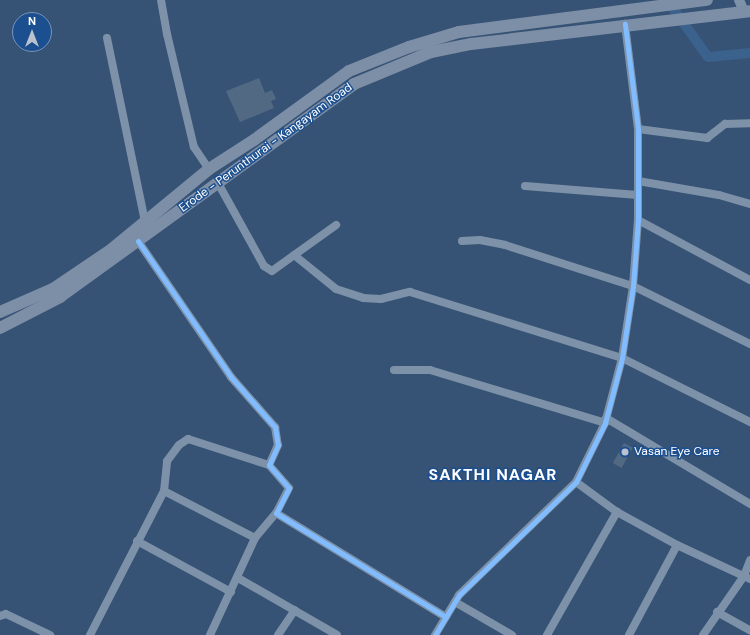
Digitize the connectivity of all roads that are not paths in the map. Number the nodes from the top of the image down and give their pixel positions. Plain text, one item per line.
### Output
1 (161, 0) edge
2 (704, 0) edge
3 (739, 0) edge
4 (747, 11) edge
5 (625, 24) junction
6 (107, 38) dead end
7 (364, 65) junction
8 (369, 78) junction
9 (750, 123) edge
10 (638, 129) junction
11 (208, 169) junction
12 (638, 181) junction
13 (218, 183) junction
14 (525, 186) dead end
15 (638, 195) junction
16 (750, 204) edge
17 (638, 220) junction
18 (145, 222) junction
19 (336, 225) dead end
20 (138, 241) junction
21 (462, 241) dead end
22 (294, 255) junction
23 (750, 280) edge
24 (633, 286) junction
25 (0, 312) edge
26 (0, 328) edge
27 (750, 344) edge
28 (622, 358) junction
29 (394, 370) dead end
30 (606, 421) junction
31 (750, 422) edge
32 (268, 465) junction
33 (576, 482) junction
34 (164, 490) junction
35 (750, 504) edge
36 (618, 512) junction
37 (276, 513) junction
38 (255, 538) junction
39 (137, 541) junction
40 (677, 545) junction
41 (750, 560) edge
42 (747, 577) edge
43 (238, 578) junction
44 (231, 592) junction
45 (455, 602) junction
46 (295, 610) junction
47 (717, 612) junction
48 (0, 616) edge
49 (446, 617) junction
50 (750, 630) edge
51 (50, 635) edge
52 (90, 635) edge
53 (210, 635) edge
54 (278, 635) edge
55 (337, 635) edge
56 (435, 635) edge
57 (512, 635) edge
58 (547, 635) edge
59 (629, 635) edge
60 (703, 635) edge

1 - 11 street
2 - 7 main road, Erode - Perunthurai - Kangayam Road
3 - 4 street
4 - 5 main road, Erode - Perunthurai - Kangayam Road
5 - 8 main road, Erode - Perunthurai - Kangayam Road
5 - 10 street
6 - 18 street
7 - 8 main road
7 - 11 main road, Erode - Perunthurai - Kangayam Road
8 - 13 main road, Erode - Perunthurai - Kangayam Road
9 - 10 street
10 - 12 street
11 - 18 main road, Erode - Perunthurai - Kangayam Road
12 - 15 street
12 - 16 street
13 - 20 main road, Erode - Perunthurai - Kangayam Road
13 - 22 street
14 - 15 street
15 - 17 street
17 - 23 street
17 - 24 street
18 - 25 main road, Erode - Perunthurai - Kangayam Road
19 - 22 street
20 - 26 main road, Erode - Perunthurai - Kangayam Road
20 - 32 street
21 - 24 street
22 - 28 street
24 - 27 street
24 - 28 street
28 - 30 street
28 - 31 street
29 - 30 street
30 - 33 street
30 - 35 street
32 - 34 street
32 - 37 street
33 - 36 street
33 - 45 street
34 - 38 street
34 - 39 street
36 - 40 street
36 - 58 street
37 - 38 street
37 - 49 street
38 - 43 street
39 - 44 street
39 - 52 street
40 - 42 street
40 - 59 street
41 - 42 street
42 - 47 street
43 - 44 street
43 - 46 street
44 - 53 street
45 - 49 street
45 - 57 street
46 - 54 street
46 - 55 street
47 - 50 street
47 - 60 street
48 - 51 street
49 - 56 street

